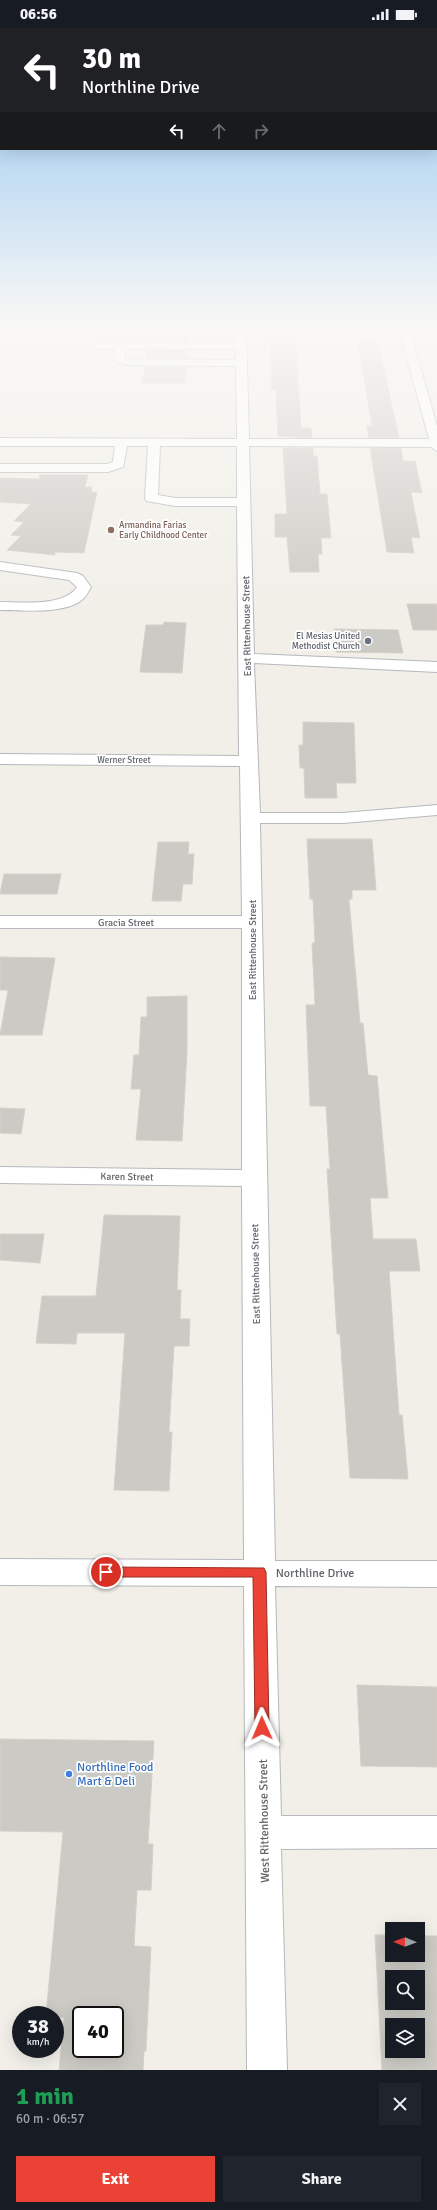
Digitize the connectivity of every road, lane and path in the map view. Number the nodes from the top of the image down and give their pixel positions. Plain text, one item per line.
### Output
1 (243, 423) edge
2 (431, 423) edge
3 (0, 442) edge
4 (121, 442) junction
5 (154, 442) junction
6 (243, 442) junction
7 (437, 443) edge
8 (437, 448) edge
9 (0, 458) edge
10 (102, 458) dead end
11 (0, 468) edge
12 (244, 502) junction
13 (0, 566) edge
14 (0, 606) edge
15 (247, 658) junction
16 (437, 667) edge
17 (0, 759) edge
18 (248, 761) junction
19 (437, 810) edge
20 (251, 818) junction
21 (0, 922) edge
22 (252, 922) junction
23 (0, 1175) edge
24 (254, 1178) junction
25 (0, 1572) edge
26 (259, 1572) junction
27 (437, 1574) edge
28 (437, 1832) edge
29 (264, 1833) junction
30 (267, 2070) edge

1 - 6 street, East Rittenhouse Street
2 - 7 street
3 - 4 street
4 - 5 street
4 - 11 street
5 - 6 street
5 - 12 street
6 - 7 street
6 - 12 street, East Rittenhouse Street
7 - 8 street
9 - 10 street
12 - 15 street, East Rittenhouse Street
13 - 14 street
15 - 16 street
15 - 18 street, East Rittenhouse Street
17 - 18 street, Werner Street
18 - 20 street, East Rittenhouse Street
19 - 20 street
20 - 22 street, East Rittenhouse Street
21 - 22 street, Gracia Street
22 - 24 street, East Rittenhouse Street
23 - 24 street, Karen Street
24 - 26 street, East Rittenhouse Street
25 - 26 street, Northline Drive
26 - 27 street, Northline Drive
26 - 29 street, West Rittenhouse Street
28 - 29 street
29 - 30 street, West Rittenhouse Street

